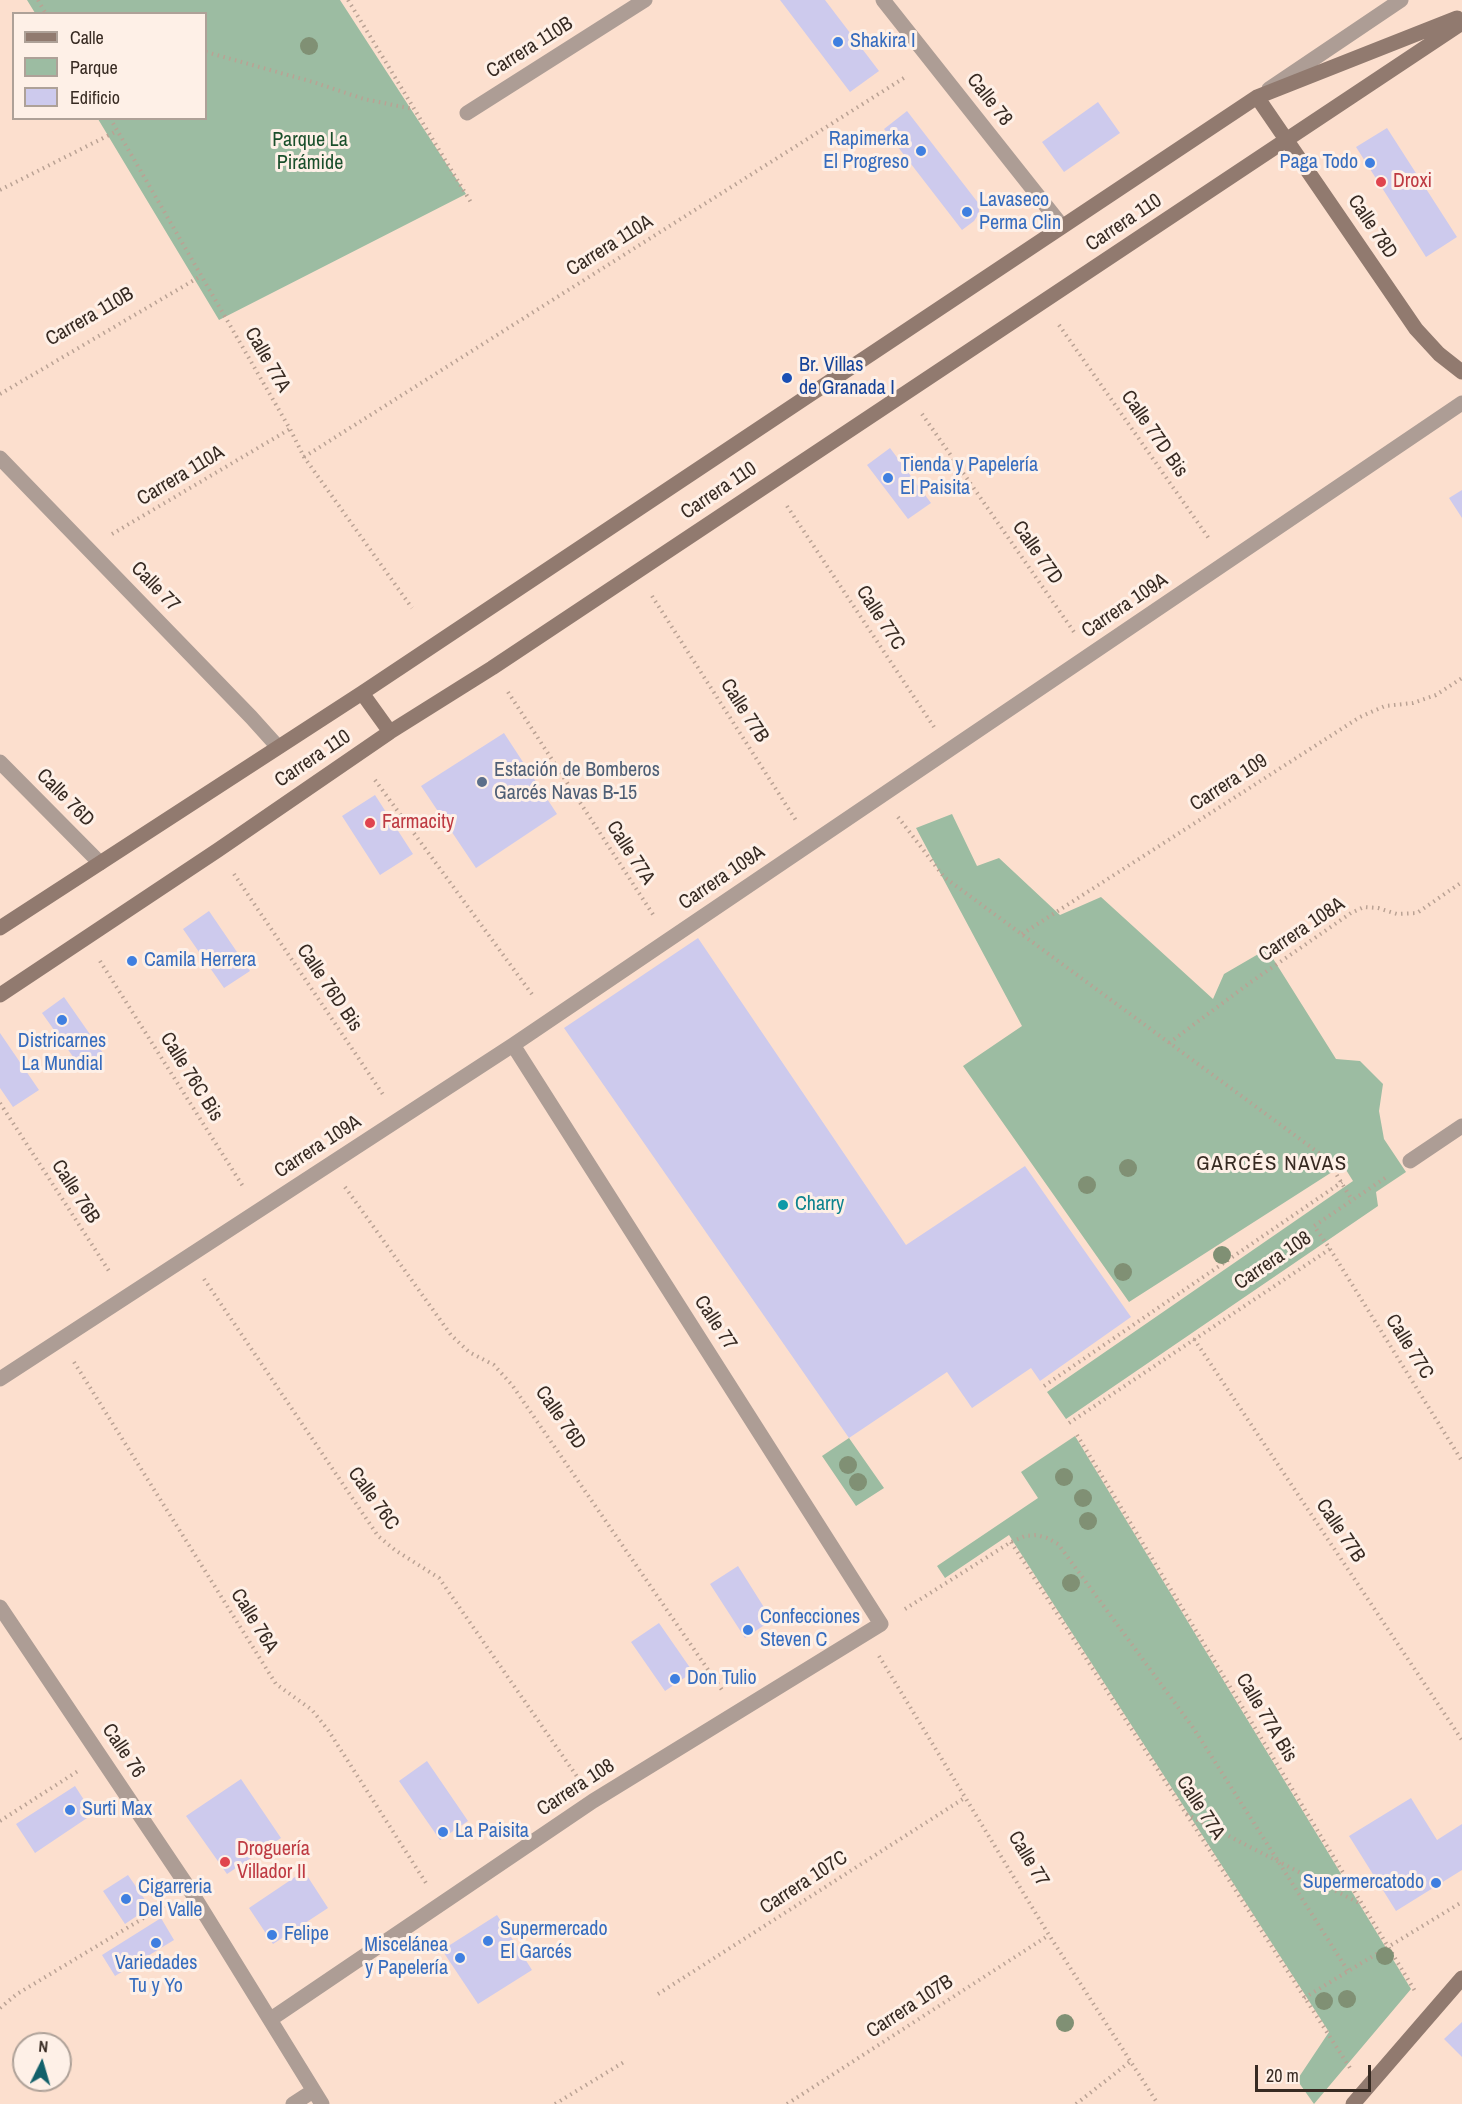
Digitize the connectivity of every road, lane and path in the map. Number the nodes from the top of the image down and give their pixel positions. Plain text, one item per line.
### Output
1 (348, 0) edge
2 (645, 0) edge
3 (883, 0) edge
4 (1401, 0) edge
5 (1462, 16) edge
6 (1462, 23) edge
7 (207, 52) edge
8 (931, 61) junction
9 (1257, 97) junction
10 (414, 109) junction
11 (467, 113) dead end
12 (111, 120) edge
13 (117, 131) junction
14 (1286, 140) junction
15 (0, 190) edge
16 (472, 204) dead end
17 (1062, 226) junction
18 (201, 276) junction
19 (1057, 322) dead end
20 (1462, 372) edge
21 (0, 394) edge
22 (1462, 403) edge
23 (919, 410) dead end
24 (290, 429) junction
25 (304, 457) junction
26 (0, 458) edge
27 (786, 503) dead end
28 (88, 549) junction
29 (1226, 563) junction
30 (651, 595) dead end
31 (412, 608) dead end
32 (1090, 655) junction
33 (1462, 678) edge
34 (508, 692) dead end
35 (362, 693) junction
36 (390, 732) junction
37 (278, 747) junction
38 (949, 750) junction
39 (0, 762) edge
40 (375, 780) dead end
41 (882, 796) junction
42 (811, 844) junction
43 (100, 863) junction
44 (234, 874) dead end
45 (1462, 882) edge
46 (0, 928) edge
47 (1022, 934) junction
48 (669, 940) junction
49 (99, 959) dead end
50 (0, 995) edge
51 (550, 1020) junction
52 (1169, 1043) junction
53 (513, 1045) junction
54 (0, 1103) edge
55 (399, 1119) junction
56 (1462, 1126) edge
57 (1410, 1161) joint
58 (329, 1164) junction
59 (1342, 1182) junction
60 (1352, 1200) junction
61 (259, 1211) junction
62 (1330, 1250) junction
63 (189, 1256) junction
64 (126, 1298) junction
65 (1194, 1339) junction
66 (60, 1340) junction
67 (0, 1380) edge
68 (1044, 1386) dead end
69 (1069, 1422) dead end
70 (1077, 1435) dead end
71 (1462, 1461) edge
72 (1011, 1542) junction
73 (0, 1607) edge
74 (881, 1624) junction
75 (866, 1634) junction
76 (738, 1713) junction
77 (1462, 1740) edge
78 (102, 1755) junction
79 (966, 1797) junction
80 (593, 1801) junction
81 (1186, 1814) junction
82 (0, 1821) edge
83 (1278, 1862) junction
84 (190, 1890) junction
85 (1462, 1902) edge
86 (439, 1904) junction
87 (1362, 1904) junction
88 (1049, 1935) junction
89 (1388, 1947) junction
90 (1348, 1971) junction
91 (1462, 1978) edge
92 (658, 1994) dead end
93 (1304, 1998) junction
94 (0, 2008) edge
95 (1430, 2016) junction
96 (271, 2019) junction
97 (1131, 2061) junction
98 (624, 2062) dead end
99 (1365, 2090) junction
100 (313, 2091) junction
101 (293, 2104) edge
102 (322, 2104) edge
103 (555, 2104) edge
104 (787, 2104) edge
105 (1076, 2104) edge
106 (1158, 2104) edge
107 (1353, 2104) edge

1 - 10 path
2 - 11 street, Carrera 110B
3 - 8 street, Calle 78
4 - 9 street, Carrera 110
5 - 9 main road, Carrera 110
6 - 14 main road, Carrera 110
7 - 10 path
8 - 17 street, Calle 78
8 - 25 path, Carrera 110A
9 - 14 main road, Calle 78D
9 - 17 main road, Carrera 110
10 - 16 path
12 - 13 path, Calle 77A
13 - 15 path
13 - 18 path, Calle 77A
14 - 20 main road, Calle 78D
14 - 36 main road, Carrera 110
17 - 35 main road, Carrera 110
18 - 21 path, Carrera 110B
18 - 24 path, Calle 77A
19 - 29 path, Calle 77D Bis
22 - 29 street, Carrera 109A
23 - 32 path, Calle 77D
24 - 25 path, Calle 77A
24 - 28 path, Carrera 110A
25 - 31 path, Calle 77A
26 - 28 street, Calle 77
27 - 38 path, Calle 77C
28 - 37 street, Calle 77
29 - 32 street, Carrera 109A
30 - 42 path, Calle 77B
32 - 38 street, Carrera 109A
33 - 47 path, Carrera 109
34 - 48 path, Calle 77A
35 - 36 main road
35 - 37 main road, Carrera 110
36 - 50 main road, Carrera 110
37 - 43 main road, Carrera 110
38 - 41 street, Carrera 109A
39 - 43 street, Calle 76D
40 - 51 path
41 - 42 street, Carrera 109A
41 - 47 path
42 - 48 street, Carrera 109A
43 - 46 main road, Carrera 110
44 - 55 path, Calle 76D Bis
45 - 52 path, Carrera 108A
47 - 52 path
48 - 51 street, Carrera 109A
49 - 61 path, Calle 76C Bis
51 - 53 street, Carrera 109A
52 - 59 path
53 - 55 street, Carrera 109A
53 - 74 street, Calle 77
54 - 64 path, Calle 76B
55 - 58 street, Carrera 109A
56 - 57 street
57 - 60 path, Carrera 108
58 - 61 street, Carrera 109A
58 - 76 path, Calle 76D
59 - 60 path
59 - 68 path
60 - 62 path, Carrera 108
61 - 63 street, Carrera 109A
62 - 65 path, Carrera 108
62 - 71 path, Calle 77C
63 - 64 street, Carrera 109A
63 - 80 path, Calle 76C
64 - 66 street, Carrera 109A
65 - 69 path, Carrera 108
65 - 77 path, Calle 77B
66 - 67 street, Carrera 109A
66 - 86 path, Calle 76A
70 - 87 path, Calle 77A Bis
72 - 74 path
72 - 81 path, Calle 77A
72 - 83 path
73 - 78 street, Calle 76
74 - 75 street, Carrera 108
75 - 76 street, Carrera 108
75 - 79 path, Calle 77
76 - 80 street, Carrera 108
78 - 82 path
78 - 84 street, Calle 76
79 - 88 path, Calle 77
79 - 92 path, Carrera 107C
80 - 86 street, Carrera 108
81 - 83 path
81 - 93 path, Calle 77A
83 - 87 path
83 - 90 path
84 - 94 path
84 - 96 street, Calle 76
85 - 89 path
86 - 96 street, Carrera 108
87 - 89 path, Calle 77A Bis
88 - 97 path, Calle 77
88 - 104 path, Carrera 107B
89 - 90 path
89 - 95 path, Calle 77A Bis
90 - 93 path
91 - 95 main road
93 - 99 path, Calle 77A
95 - 99 main road
96 - 100 street, Calle 76
97 - 105 path
97 - 106 path, Calle 77
98 - 103 path
99 - 107 main road
100 - 101 street
100 - 102 street, Calle 76

